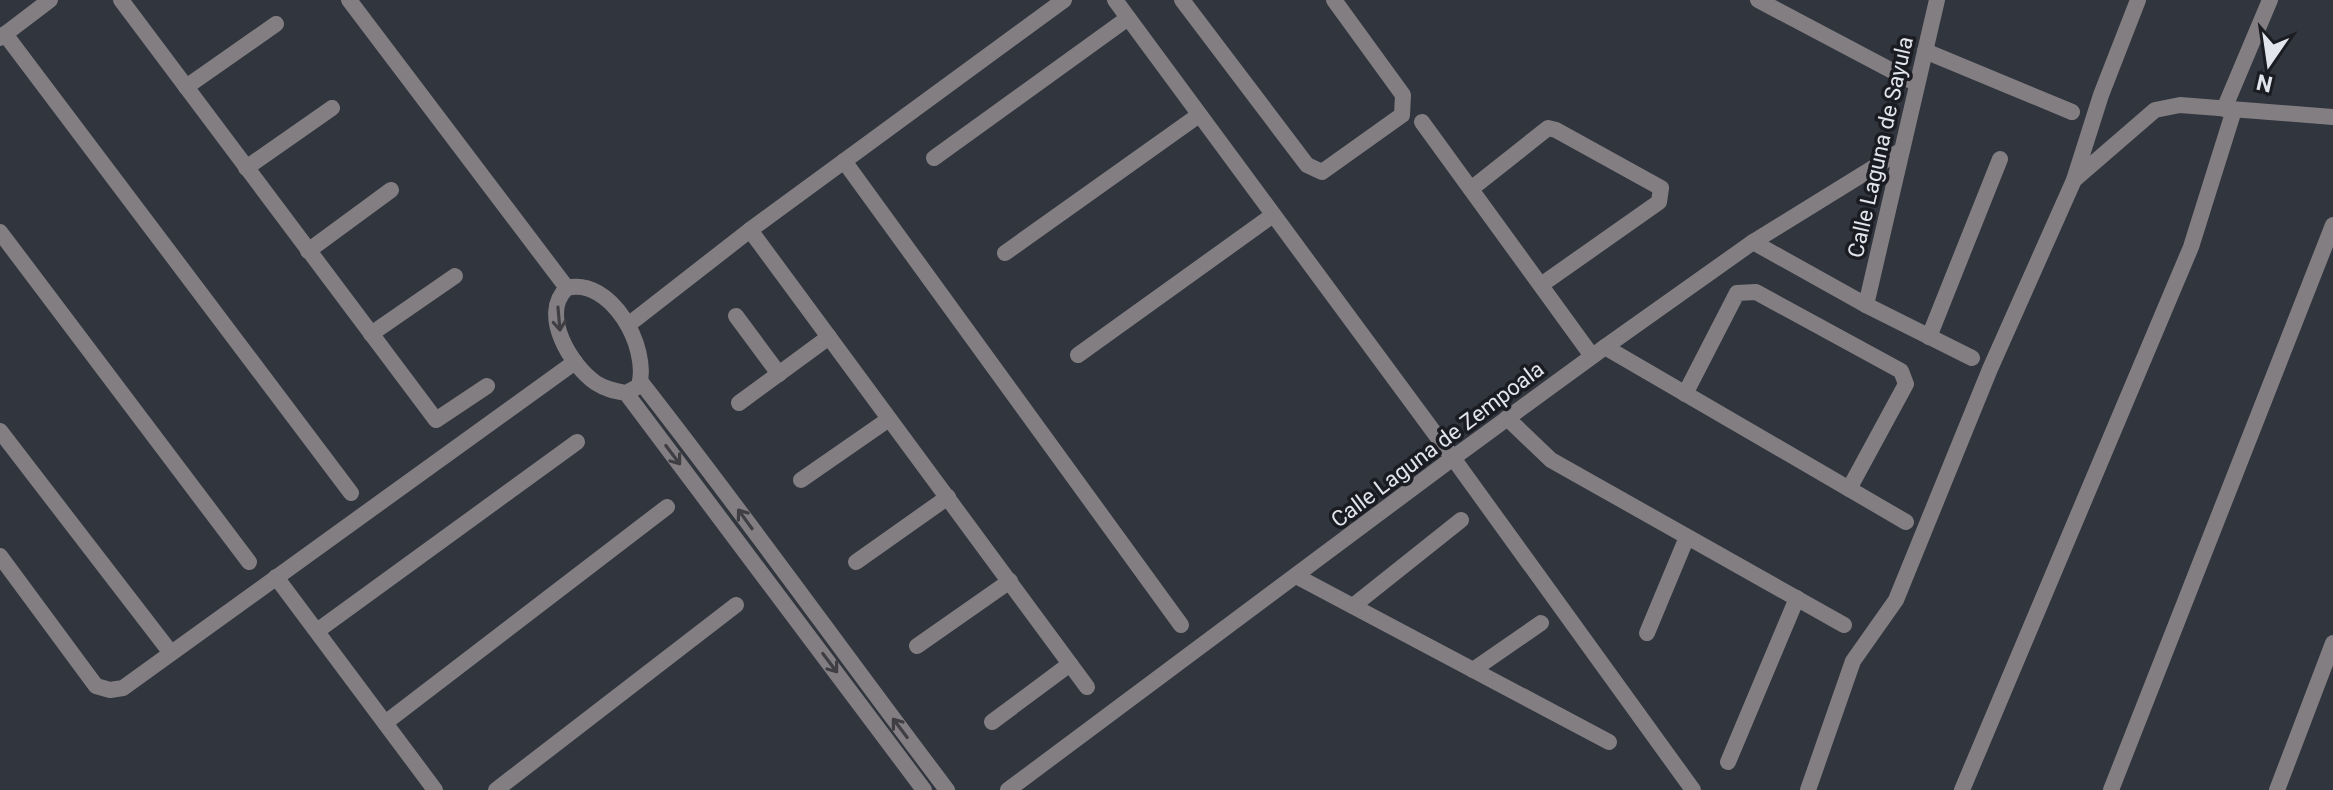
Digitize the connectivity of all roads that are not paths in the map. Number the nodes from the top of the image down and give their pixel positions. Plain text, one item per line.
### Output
1 (50, 0) edge
2 (349, 0) edge
3 (1064, 0) edge
4 (1115, 0) edge
5 (1182, 0) edge
6 (1334, 0) edge
7 (1758, 0) edge
8 (1937, 0) edge
9 (2138, 0) edge
10 (2270, 0) edge
11 (128, 3) edge
12 (1128, 18) junction
13 (276, 24) dead end
14 (2, 36) edge
15 (1925, 51) junction
16 (1917, 84) junction
17 (186, 87) junction
18 (332, 108) dead end
19 (2229, 110) junction
20 (2072, 112) dead end
21 (1199, 115) junction
22 (2333, 117) edge
23 (1422, 122) dead end
24 (1902, 150) junction
25 (934, 158) dead end
26 (2000, 159) dead end
27 (844, 161) junction
28 (246, 168) junction
29 (2074, 180) junction
30 (1471, 189) junction
31 (391, 190) dead end
32 (1273, 215) junction
33 (2333, 225) edge
34 (750, 230) junction
35 (0, 232) edge
36 (1753, 242) junction
37 (308, 251) junction
38 (1005, 253) dead end
39 (455, 276) dead end
40 (1541, 285) junction
41 (567, 288) junction
42 (1866, 305) junction
43 (736, 316) dead end
44 (628, 325) junction
45 (371, 334) junction
46 (829, 337) junction
47 (1929, 337) junction
48 (1598, 352) junction
49 (1078, 355) dead end
50 (1972, 358) dead end
51 (575, 362) junction
52 (779, 374) junction
53 (640, 381) junction
54 (487, 386) dead end
55 (626, 393) junction
56 (1685, 394) junction
57 (739, 403) dead end
58 (1507, 418) junction
59 (889, 419) junction
60 (0, 431) edge
61 (577, 442) dead end
62 (1453, 458) junction
63 (801, 480) dead end
64 (1849, 489) junction
65 (351, 493) dead end
66 (948, 497) junction
67 (667, 507) dead end
68 (1461, 520) dead end
69 (1906, 522) dead end
70 (1687, 537) junction
71 (0, 556) edge
72 (249, 562) dead end
73 (856, 562) dead end
74 (1296, 576) junction
75 (276, 577) junction
76 (1010, 581) junction
77 (1797, 598) junction
78 (736, 605) dead end
79 (1353, 606) junction
80 (1541, 623) dead end
81 (1181, 625) dead end
82 (1844, 625) dead end
83 (317, 631) junction
84 (1647, 633) dead end
85 (2333, 643) edge
86 (917, 646) dead end
87 (171, 653) junction
88 (1070, 664) junction
89 (1473, 670) junction
90 (1087, 687) dead end
91 (992, 722) dead end
92 (385, 723) junction
93 (1609, 742) dead end
94 (1728, 762) dead end
95 (435, 790) edge
96 (496, 790) edge
97 (924, 790) edge
98 (949, 790) edge
99 (957, 790) edge
100 (1008, 790) edge
101 (1693, 790) edge
102 (1808, 790) edge
103 (1962, 790) edge
104 (2111, 790) edge
105 (2277, 790) edge

1 - 14 street
2 - 41 street
3 - 27 street
4 - 12 street
5 - 6 street
7 - 16 street
8 - 15 street, Calle Laguna de Sayula
9 - 29 street
10 - 19 street
11 - 17 street
12 - 21 street
12 - 25 street
13 - 17 street
14 - 65 street
15 - 16 street, Calle Laguna de Sayula
15 - 20 street
16 - 24 street, Calle Laguna de Sayula
17 - 28 street
18 - 28 street
19 - 22 street
19 - 29 street
19 - 103 street
21 - 32 street
21 - 38 street
23 - 30 street
24 - 36 street, Calle Laguna de Zempoala
24 - 42 street, Calle Laguna de Sayula
26 - 47 street
27 - 34 street
27 - 81 street
28 - 37 street
29 - 102 street
30 - 40 street
30 - 40 street
31 - 37 street
32 - 49 street
32 - 62 street
33 - 104 street
34 - 44 street
34 - 46 street
35 - 72 street
36 - 42 street
36 - 48 street, Calle Laguna de Zempoala
37 - 45 street
39 - 45 street
40 - 48 street
41 - 44 street
41 -> 51 street
42 - 47 street
43 - 52 street
44 - 53 street
45 - 54 street
46 - 52 street
46 - 59 street
47 - 50 street
48 - 56 street
48 - 58 street, Calle Laguna de Zempoala
51 - 55 street
51 - 75 street
52 - 57 street
53 - 55 street
98 -> 53 street
55 -> 97 street
56 - 64 street
56 - 64 street
58 - 62 street, Calle Laguna de Zempoala
58 - 70 street
59 - 63 street
59 - 66 street
60 - 87 street
61 - 83 street
62 - 74 street, Calle Laguna de Zempoala
62 - 101 street
64 - 69 street
66 - 73 street
66 - 76 street
67 - 92 street
68 - 79 street
70 - 77 street
70 - 84 street
71 - 87 street
74 - 79 street
74 - 100 street, Calle Laguna de Zempoala
75 - 83 street
75 - 87 street
76 - 86 street
76 - 88 street
77 - 82 street
77 - 94 street
78 - 96 street
79 - 89 street
80 - 89 street
83 - 92 street
85 - 105 street
88 - 90 street
88 - 91 street
89 - 93 street
92 - 95 street
98 - 99 street

